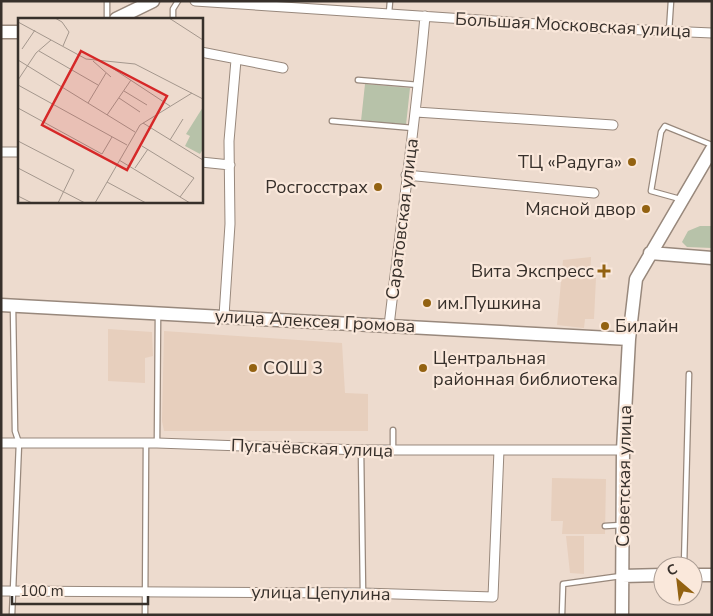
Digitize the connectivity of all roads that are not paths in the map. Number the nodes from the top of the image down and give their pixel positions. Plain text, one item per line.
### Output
1 (107, 1) edge
2 (153, 1) edge
3 (178, 1) edge
4 (195, 1) edge
5 (390, 1) edge
6 (671, 1) edge
7 (389, 13) junction
8 (425, 16) junction
9 (107, 18) edge
10 (118, 18) edge
11 (173, 18) edge
12 (669, 31) junction
13 (1, 32) edge
14 (18, 32) edge
15 (712, 33) edge
16 (202, 52) edge
17 (236, 60) junction
18 (283, 68) dead end
19 (358, 80) dead end
20 (419, 85) junction
21 (416, 112) junction
22 (332, 121) dead end
23 (613, 125) dead end
24 (414, 128) junction
25 (712, 145) edge
26 (712, 149) edge
27 (1, 152) edge
28 (18, 152) edge
29 (202, 162) edge
30 (230, 165) junction
31 (406, 175) junction
32 (594, 194) dead end
33 (683, 200) junction
34 (650, 253) junction
35 (712, 258) edge
36 (7, 305) edge
37 (158, 312) junction
38 (224, 316) junction
39 (389, 326) junction
40 (629, 339) junction
41 (689, 374) dead end
42 (393, 430) dead end
43 (1, 443) edge
44 (19, 443) junction
45 (146, 443) junction
46 (157, 443) junction
47 (361, 450) junction
48 (393, 450) junction
49 (499, 450) junction
50 (623, 450) junction
51 (605, 526) dead end
52 (622, 526) junction
53 (684, 556) edge
54 (653, 575) edge
55 (622, 576) junction
56 (1, 591) edge
57 (13, 591) junction
58 (146, 591) junction
59 (364, 593) junction
60 (12, 615) edge
61 (145, 615) edge
62 (562, 615) edge
63 (618, 615) edge
64 (622, 615) edge

1 - 9 lane
2 - 10 street
3 - 11 lane
4 - 7 street, Большая Московская улица
5 - 7 lane
6 - 12 lane
7 - 8 street, Большая Московская улица
8 - 12 street, Большая Московская улица
8 - 20 street, Саратовская улица
12 - 15 street, Большая Московская улица
13 - 14 street
16 - 17 street
17 - 18 street
17 - 30 street
19 - 20 lane
20 - 21 street, Саратовская улица
21 - 23 street
21 - 24 street, Саратовская улица
22 - 24 lane
24 - 31 street, Саратовская улица
25 - 33 lane
26 - 33 street, Советская улица
27 - 28 street
29 - 30 street
30 - 38 street
31 - 32 street
31 - 39 street, Саратовская улица
33 - 34 street, Советская улица
34 - 35 street
34 - 40 street, Советская улица
36 - 37 street, улица Алексея Громова
36 - 44 lane
37 - 38 street, улица Алексея Громова
37 - 46 lane
38 - 39 street, улица Алексея Громова
39 - 40 street, улица Алексея Громова
40 - 50 street, Советская улица
41 - 53 lane
42 - 48 lane
43 - 44 street, Пугачёвская улица
44 - 45 street, Пугачёвская улица
44 - 57 lane
45 - 46 street, Пугачёвская улица
45 - 58 lane
46 - 47 street, Пугачёвская улица
47 - 48 street, Пугачёвская улица
47 - 59 lane
48 - 49 street, Пугачёвская улица
49 - 50 street, Пугачёвская улица
49 - 59 street, улица Цепулина
50 - 52 street, Советская улица
51 - 52 lane
52 - 55 street, Советская улица
54 - 55 street
55 - 62 lane
55 - 64 street, Советская улица
56 - 57 street, улица Цепулина
57 - 58 street, улица Цепулина
57 - 60 lane
58 - 59 street, улица Цепулина
58 - 61 lane
63 - 64 lane

